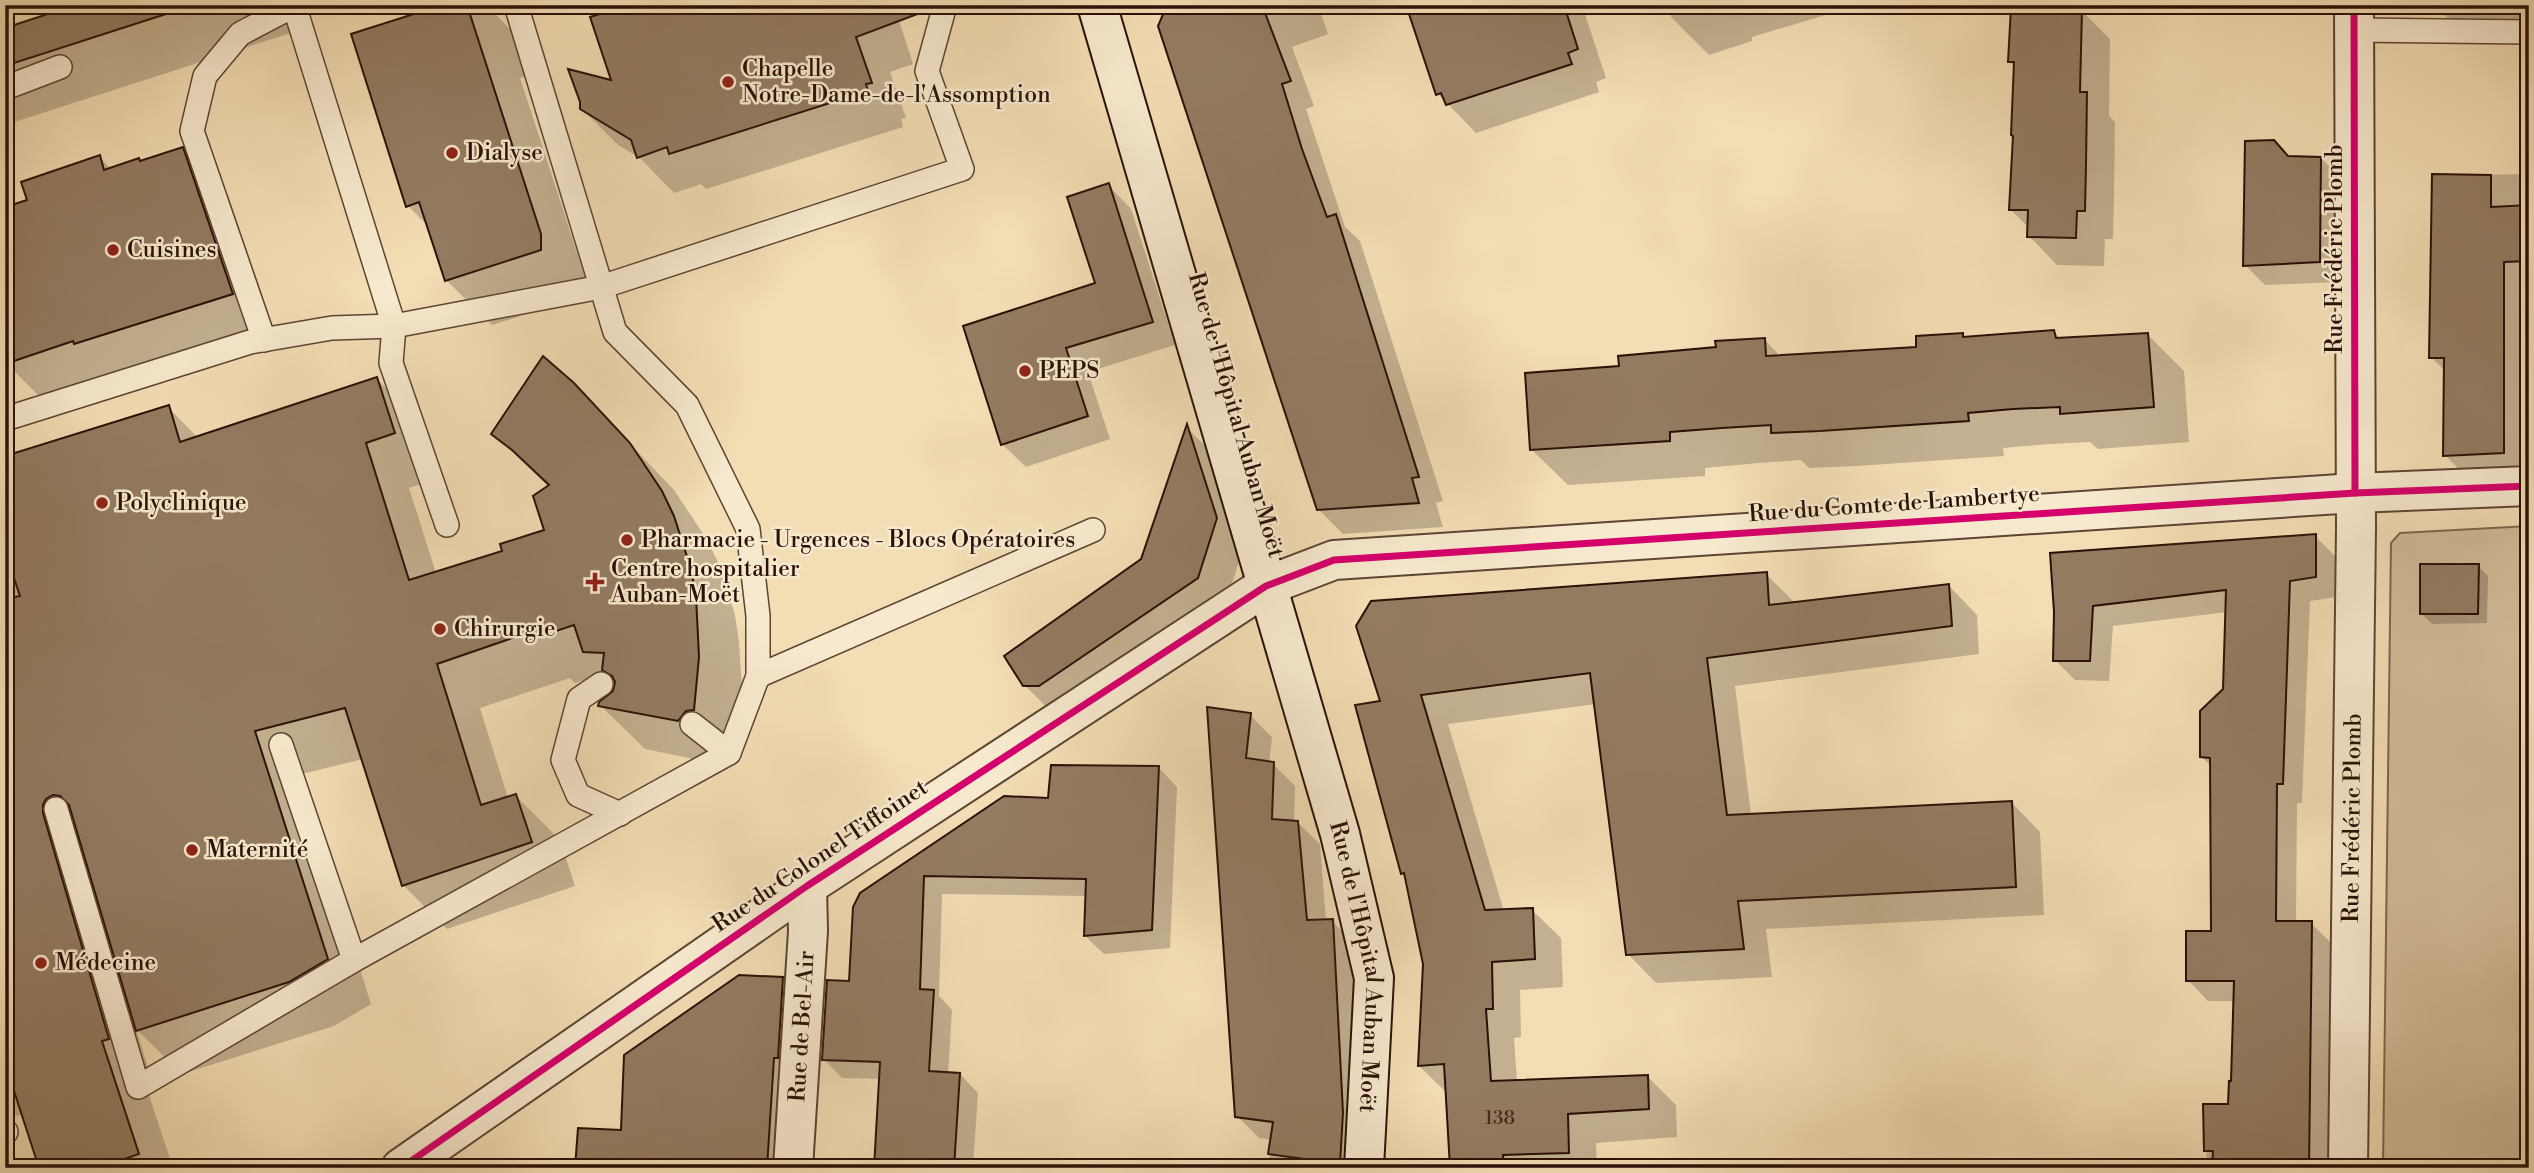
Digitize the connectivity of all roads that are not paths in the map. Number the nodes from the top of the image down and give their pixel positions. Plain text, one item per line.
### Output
1 (293, 5) edge
2 (516, 5) edge
3 (945, 5) edge
4 (1097, 5) edge
5 (2354, 18) edge
6 (2529, 32) edge
7 (60, 67) dead end
8 (5, 88) edge
9 (601, 287) junction
10 (394, 326) junction
11 (264, 340) junction
12 (5, 418) edge
13 (2529, 486) edge
14 (2355, 493) junction
15 (447, 525) dead end
16 (1093, 530) dead end
17 (1266, 586) junction
18 (758, 676) junction
19 (601, 684) dead end
20 (692, 724) dead end
21 (281, 745) dead end
22 (729, 753) junction
23 (56, 809) dead end
24 (620, 814) junction
25 (807, 886) junction
26 (354, 960) junction
27 (401, 1168) edge
28 (793, 1168) edge
29 (1364, 1168) edge
30 (2348, 1168) edge

1 - 10 lane
1 - 11 lane
2 - 9 lane
3 - 9 lane
4 - 17 street, Rue de l'Hôpital Auban Moët
5 - 6 lane
5 - 14 street, Rue Frédéric Plomb
7 - 8 lane
9 - 10 lane
9 - 18 lane
10 - 11 lane
10 - 15 lane
11 - 12 lane
13 - 14 street, Rue du Comte de Lambertye
14 - 17 street, Rue du Comte de Lambertye
14 - 30 street, Rue Frédéric Plomb
16 - 18 lane
17 - 25 street, Rue du Colonel Tiffoinet
17 - 29 street, Rue de l'Hôpital Auban Moët
18 - 22 lane
19 - 24 lane
20 - 22 lane
21 - 26 lane
22 - 24 lane
23 - 26 lane
24 - 26 lane
25 - 27 street, Rue du Colonel Tiffoinet
25 - 28 street, Rue de Bel-Air

